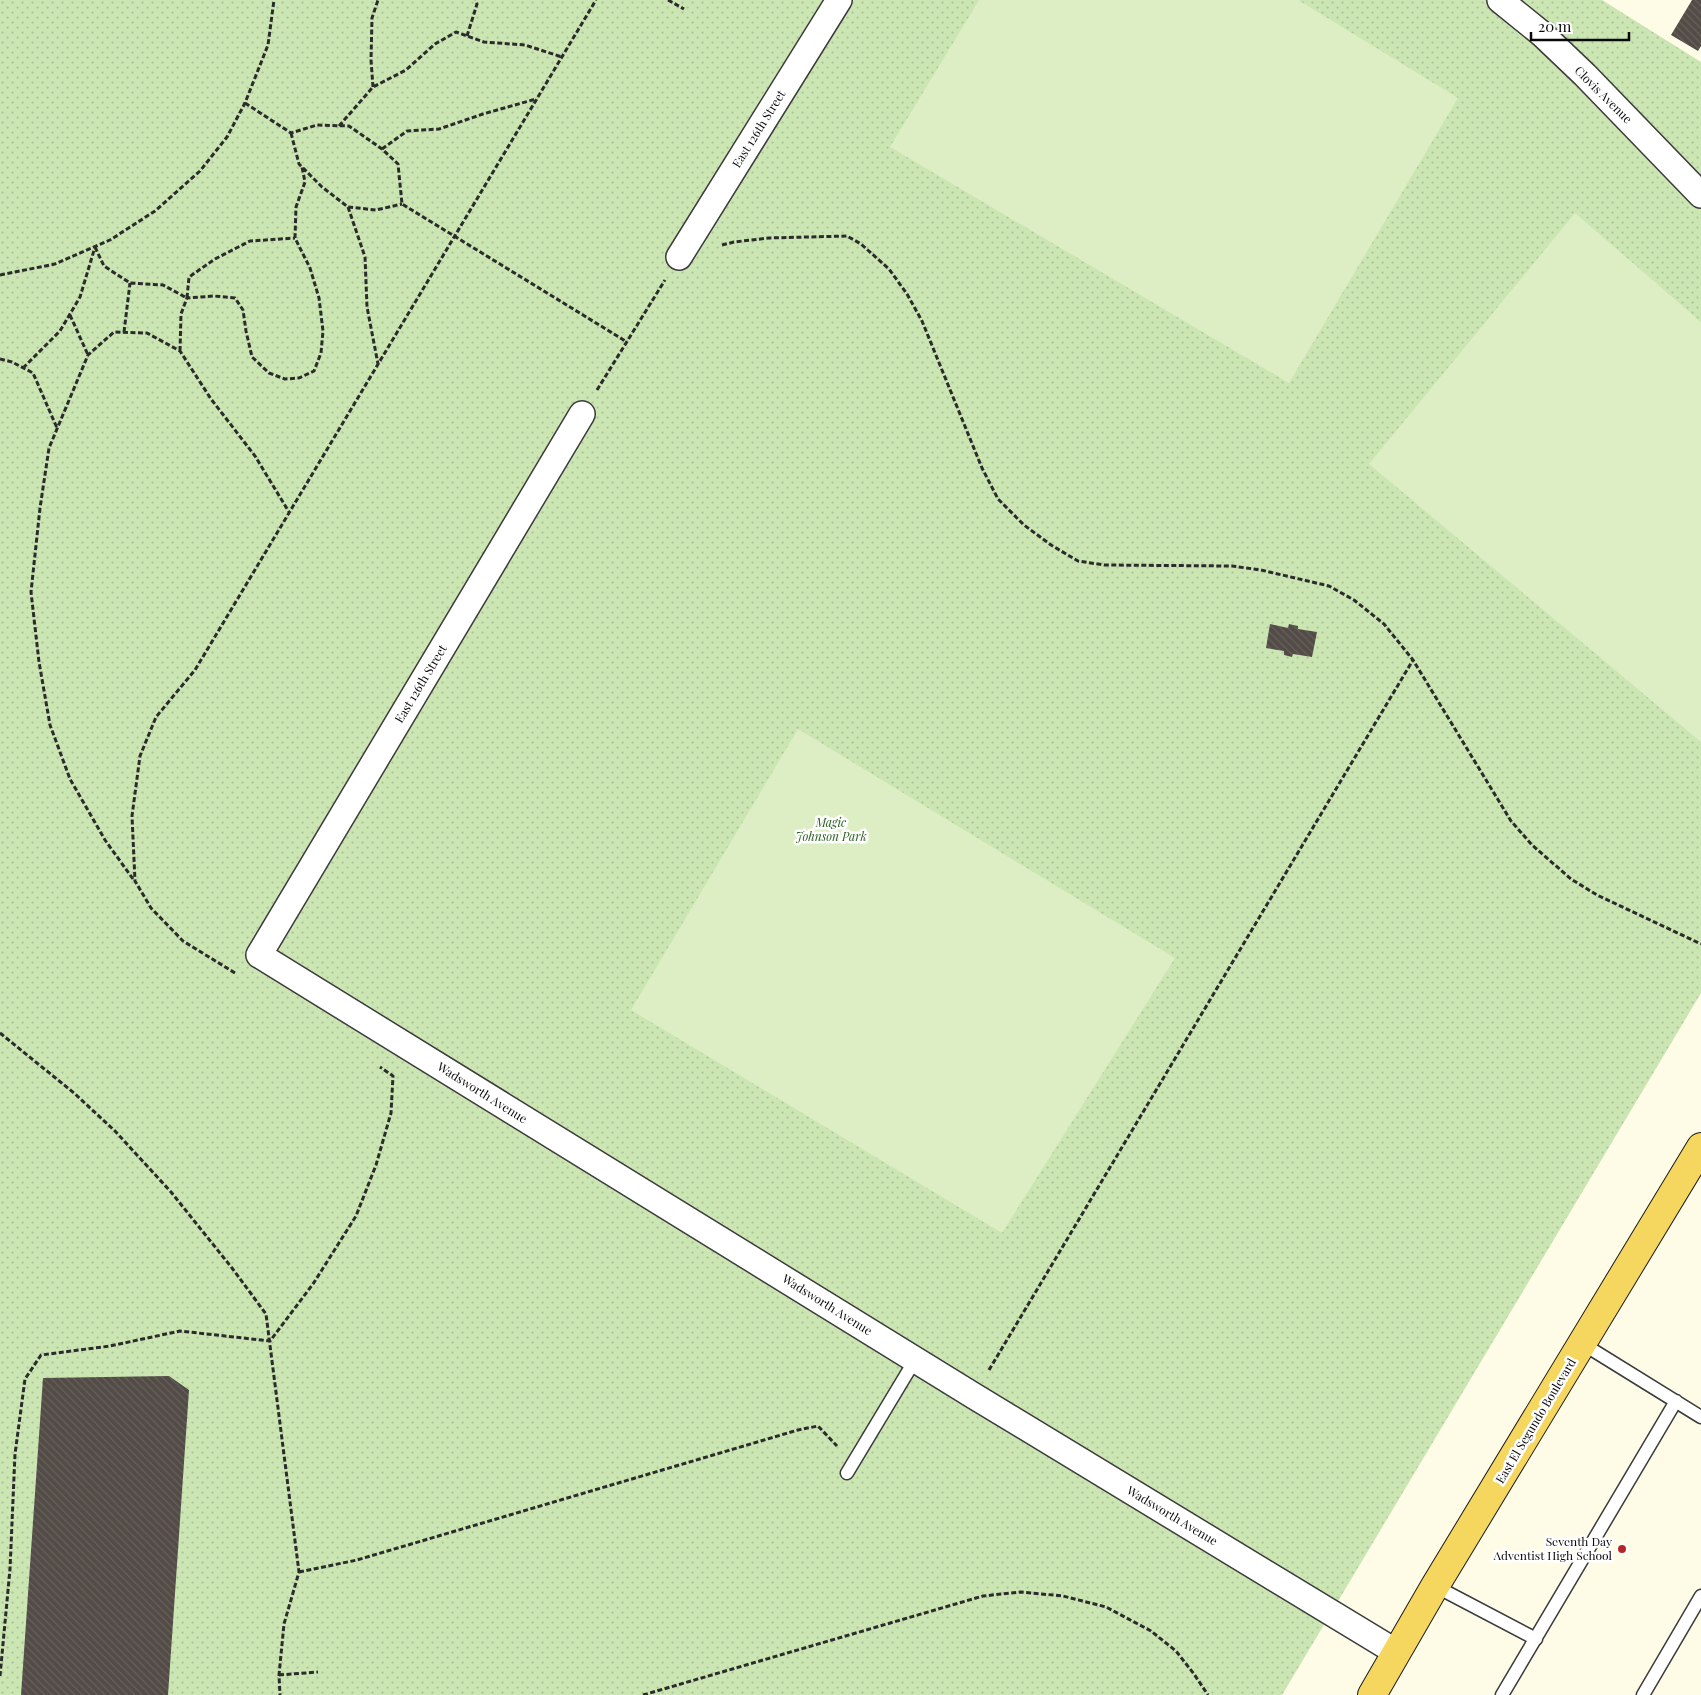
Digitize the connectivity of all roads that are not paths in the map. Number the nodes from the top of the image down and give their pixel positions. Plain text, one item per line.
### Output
1 (839, 0) edge
2 (1500, 0) edge
3 (1701, 195) edge
4 (679, 258) road end
5 (582, 414) road end
6 (259, 955) joint
7 (1701, 1147) edge
8 (1583, 1344) junction
9 (915, 1360) junction
10 (1676, 1401) junction
11 (1701, 1417) edge
12 (847, 1474) dead end
13 (1436, 1586) junction
14 (1701, 1596) edge
15 (1536, 1639) junction
16 (1396, 1652) junction
17 (1372, 1695) edge
18 (1502, 1695) edge
19 (1643, 1695) edge

1 - 4 street, East 126th Street
2 - 3 street, Clovis Avenue
5 - 6 street, East 126th Street
6 - 9 street, Wadsworth Avenue
7 - 8 main road, East El Segundo Boulevard
8 - 10 lane
8 - 13 main road, East El Segundo Boulevard
9 - 12 lane
9 - 16 street, Wadsworth Avenue
10 - 11 lane
10 - 15 lane
13 - 15 lane
13 - 16 main road, East El Segundo Boulevard
14 - 19 lane
15 - 18 lane
16 - 17 main road, East El Segundo Boulevard

